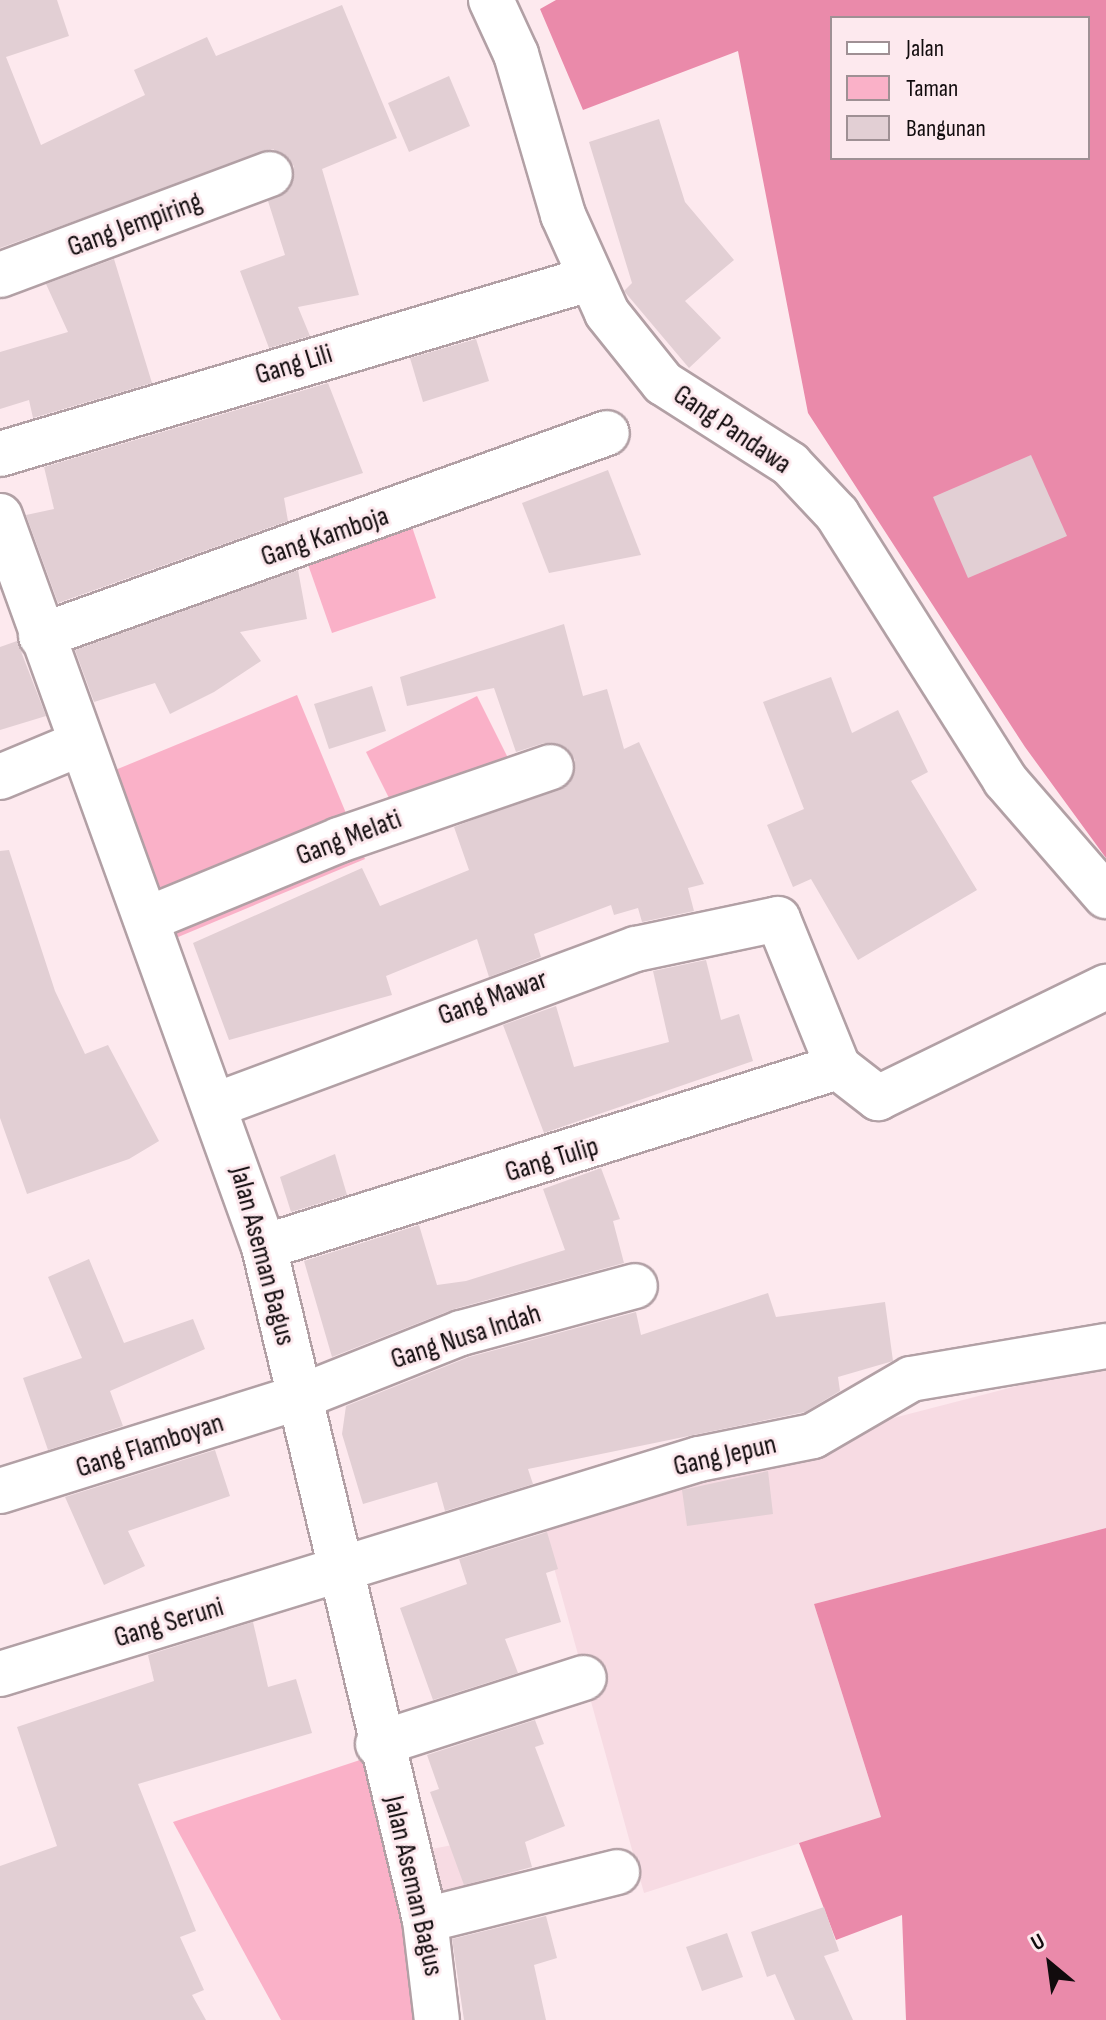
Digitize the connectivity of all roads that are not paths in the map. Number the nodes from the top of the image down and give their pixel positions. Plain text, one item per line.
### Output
1 (491, 0) edge
2 (270, 174) dead end
3 (0, 275) edge
4 (589, 279) junction
5 (607, 433) dead end
6 (0, 454) edge
7 (0, 516) edge
8 (11, 593) edge
9 (41, 636) junction
10 (77, 745) junction
11 (551, 767) dead end
12 (0, 777) edge
13 (1106, 896) edge
14 (150, 918) junction
15 (1106, 987) edge
16 (838, 1067) junction
17 (216, 1105) junction
18 (264, 1247) junction
19 (635, 1286) dead end
20 (1106, 1346) edge
21 (300, 1397) junction
22 (0, 1491) edge
23 (339, 1573) junction
24 (0, 1674) edge
25 (584, 1678) dead end
26 (378, 1744) junction
27 (617, 1872) dead end
28 (425, 1920) junction
29 (437, 2020) edge

1 - 4 street, Gang Pandawa
2 - 3 street, Gang Jempiring
4 - 6 street, Gang Lili
4 - 13 street, Gang Pandawa
5 - 9 street, Gang Kamboja
7 - 8 street, Jalan Aseman Bagus
8 - 9 street, Jalan Aseman Bagus
9 - 10 street, Jalan Aseman Bagus
10 - 12 street
10 - 14 street, Jalan Aseman Bagus
11 - 14 street, Gang Melati
14 - 17 street, Jalan Aseman Bagus
15 - 16 street
16 - 17 street, Gang Mawar
16 - 18 street, Gang Tulip
17 - 18 street, Jalan Aseman Bagus
18 - 21 street, Jalan Aseman Bagus
19 - 21 street, Gang Nusa Indah
20 - 23 street, Gang Jepun
21 - 22 street, Gang Flamboyan
21 - 23 street, Jalan Aseman Bagus
23 - 24 street, Gang Seruni
23 - 26 street, Jalan Aseman Bagus
25 - 26 street
26 - 28 street, Jalan Aseman Bagus
27 - 28 street
28 - 29 street, Jalan Aseman Bagus

